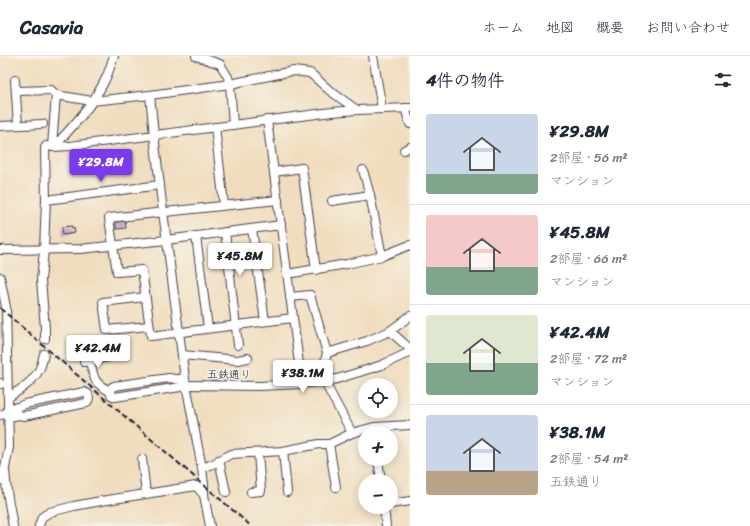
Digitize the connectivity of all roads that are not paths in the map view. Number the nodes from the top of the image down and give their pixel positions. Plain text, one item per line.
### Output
1 (114, 56) edge
2 (196, 56) edge
3 (373, 56) edge
4 (15, 80) dead end
5 (230, 84) junction
6 (16, 91) junction
7 (56, 95) junction
8 (150, 95) junction
9 (92, 101) junction
10 (408, 108) edge
11 (382, 109) junction
12 (357, 110) junction
13 (267, 120) junction
14 (43, 124) dead end
15 (410, 124) edge
16 (18, 125) junction
17 (233, 125) junction
18 (0, 126) edge
19 (215, 127) junction
20 (154, 134) junction
21 (53, 146) junction
22 (363, 170) dead end
23 (274, 172) junction
24 (160, 185) junction
25 (370, 195) junction
26 (46, 200) junction
27 (278, 200) junction
28 (332, 202) dead end
29 (224, 205) junction
30 (163, 212) junction
31 (281, 225) junction
32 (252, 229) junction
33 (225, 232) junction
34 (196, 236) junction
35 (166, 240) junction
36 (410, 245) edge
37 (114, 246) junction
38 (0, 250) edge
39 (44, 250) junction
40 (382, 256) junction
41 (316, 270) junction
42 (287, 274) junction
43 (0, 277) edge
44 (145, 297) junction
45 (290, 297) junction
46 (410, 316) edge
47 (0, 317) edge
48 (293, 318) junction
49 (265, 321) junction
50 (7, 323) junction
51 (236, 325) junction
52 (149, 326) junction
53 (208, 328) junction
54 (390, 331) junction
55 (179, 332) junction
56 (45, 339) dead end
57 (238, 346) dead end
58 (410, 349) edge
59 (410, 352) edge
60 (328, 353) junction
61 (44, 354) dead end
62 (182, 356) junction
63 (108, 357) dead end
64 (248, 358) dead end
65 (300, 371) junction
66 (279, 372) dead end
67 (324, 381) junction
68 (0, 384) edge
69 (186, 384) junction
70 (9, 394) junction
71 (6, 414) edge
72 (410, 425) edge
73 (398, 427) edge
74 (358, 432) edge
75 (352, 433) junction
76 (329, 444) junction
77 (283, 451) junction
78 (258, 453) junction
79 (142, 459) dead end
80 (219, 460) junction
81 (5, 468) junction
82 (202, 468) junction
83 (0, 480) edge
84 (336, 487) dead end
85 (226, 492) dead end
86 (251, 492) dead end
87 (287, 492) dead end
88 (146, 494) junction
89 (204, 495) junction
90 (410, 501) edge
91 (398, 503) edge
92 (385, 514) edge
93 (13, 526) edge
94 (39, 526) edge
95 (210, 526) edge
96 (386, 526) edge

1 - 9 street
2 - 5 street
3 - 11 street
4 - 6 street
5 - 8 street
5 - 12 street
5 - 17 street
6 - 7 street
6 - 16 street
7 - 9 street
7 - 21 street
8 - 9 street
8 - 20 street
9 - 21 street
10 - 11 street
10 - 15 street
11 - 12 street
12 - 13 street
13 - 17 street
13 - 23 street
14 - 16 street
16 - 18 street
17 - 19 street
19 - 20 street
19 - 29 street
20 - 21 street
20 - 24 street
21 - 26 street
22 - 25 street
23 - 27 street
23 - 41 street
24 - 26 street
24 - 30 street
25 - 28 street
25 - 40 street
26 - 39 street
27 - 29 street
27 - 31 street
29 - 30 street
30 - 35 street
30 - 37 street
31 - 32 street
31 - 42 street
32 - 33 street
32 - 49 street
33 - 34 street
33 - 51 street
34 - 35 street
34 - 53 street
35 - 37 street
35 - 55 street
36 - 40 street
37 - 39 street
37 - 44 street
38 - 39 street
39 - 56 street
40 - 41 street
41 - 42 street
42 - 45 street
43 - 50 street
44 - 52 street
44 - 52 street
45 - 48 street
45 - 60 street
46 - 54 street
47 - 50 street
48 - 49 street
48 - 65 street
49 - 51 street
50 - 70 street
51 - 53 street
51 - 57 street
52 - 55 street
53 - 55 street
54 - 58 street
54 - 60 street
55 - 62 street
59 - 67 street, 五鉄通り
60 - 65 street
61 - 70 street
62 - 64 street
62 - 69 street
63 - 69 street, 五鉄通り
65 - 66 street
67 - 69 street, 五鉄通り
67 - 75 street
68 - 70 street
69 - 82 street
70 - 71 street
71 - 71 street
71 - 81 street
72 - 73 street
74 - 75 street
75 - 76 street
76 - 77 street
76 - 84 street
77 - 78 street
77 - 87 street
78 - 80 street
78 - 86 street
79 - 88 street
80 - 82 street
80 - 85 street
81 - 83 street
81 - 93 street
82 - 89 street
88 - 89 street
88 - 94 street
89 - 95 street
90 - 91 street
92 - 96 street

